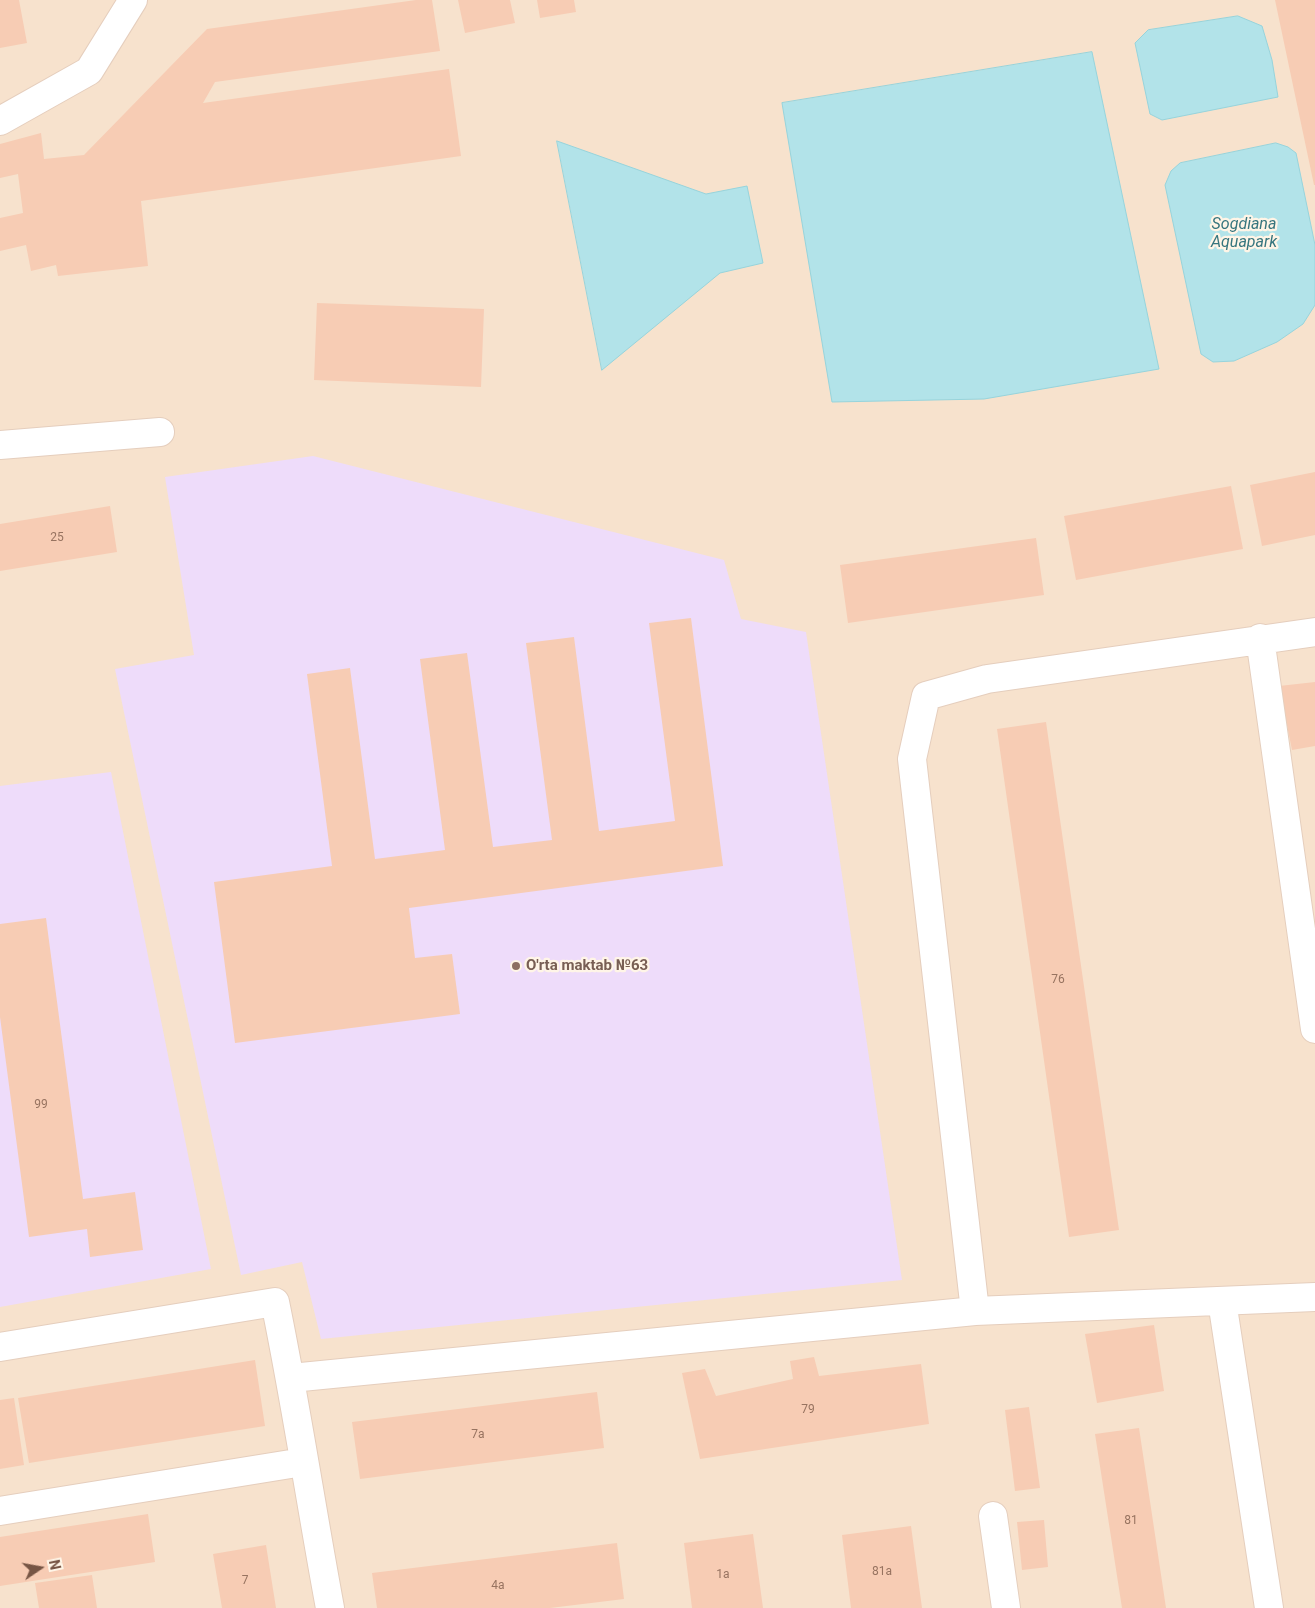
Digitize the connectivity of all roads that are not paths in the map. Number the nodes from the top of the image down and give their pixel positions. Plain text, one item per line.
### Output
1 (133, 0) edge
2 (0, 121) edge
3 (160, 432) dead end
4 (0, 445) edge
5 (1315, 632) edge
6 (1260, 638) junction
7 (1315, 1030) edge
8 (1315, 1297) edge
9 (1222, 1300) junction
10 (976, 1311) junction
11 (0, 1347) edge
12 (291, 1378) junction
13 (303, 1462) junction
14 (0, 1511) edge
15 (993, 1516) dead end
16 (330, 1608) edge
17 (1006, 1608) edge
18 (1269, 1608) edge

1 - 2 street
3 - 4 street
5 - 6 street
6 - 7 street
6 - 10 street
8 - 9 street
9 - 10 street
9 - 18 street
10 - 12 street
11 - 12 street
12 - 13 street
13 - 14 street
13 - 16 street
15 - 17 street

